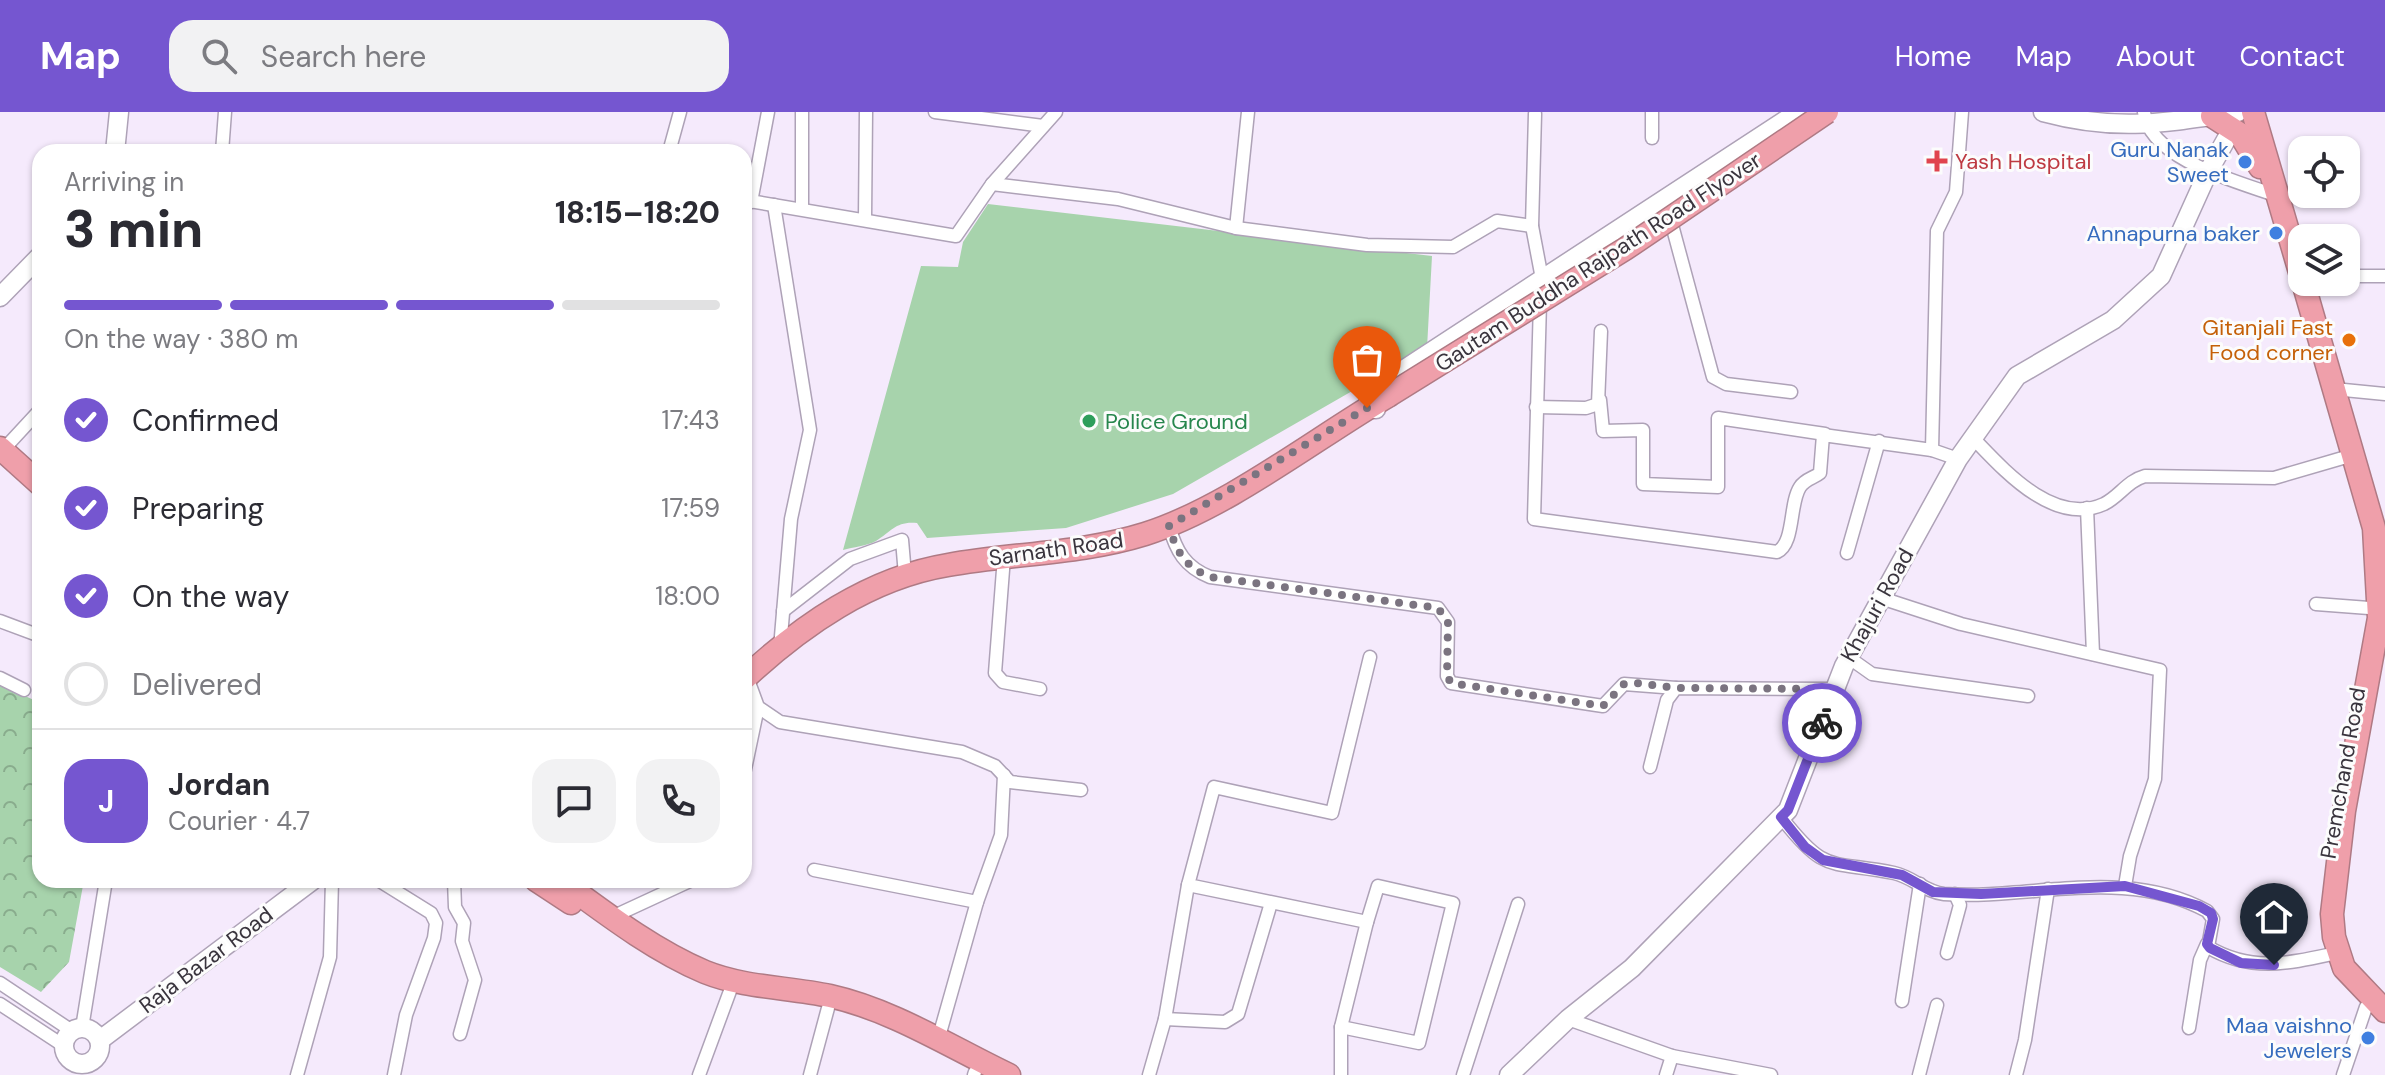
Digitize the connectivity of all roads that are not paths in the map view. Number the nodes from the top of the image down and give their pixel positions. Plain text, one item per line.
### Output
1 (111, 112) edge
2 (119, 112) edge
3 (225, 112) edge
4 (680, 112) edge
5 (768, 112) edge
6 (802, 112) edge
7 (866, 112) edge
8 (935, 112) edge
9 (1056, 112) edge
10 (1248, 112) edge
11 (1652, 112) edge
12 (1798, 112) edge
13 (1827, 112) edge
14 (1839, 112) edge
15 (1962, 112) edge
16 (2043, 112) edge
17 (2253, 112) edge
18 (1535, 114) edge
19 (2212, 116) joint
20 (2145, 118) edge
21 (2235, 120) edge
22 (1043, 126) junction
23 (1652, 138) dead end
24 (108, 144) edge
25 (116, 144) edge
26 (223, 144) edge
27 (671, 144) edge
28 (2208, 172) junction
29 (2271, 174) junction
30 (752, 183) edge
31 (992, 184) junction
32 (2278, 196) junction
33 (752, 202) edge
34 (774, 205) junction
35 (802, 209) junction
36 (865, 218) junction
37 (1672, 225) junction
38 (1532, 226) junction
39 (1236, 228) junction
40 (2288, 230) edge
41 (32, 265) edge
42 (32, 265) edge
43 (2360, 276) edge
44 (2385, 276) edge
45 (1544, 278) junction
46 (0, 283) edge
47 (2307, 296) edge
48 (0, 297) edge
49 (1538, 314) junction
50 (1601, 331) dead end
51 (2334, 389) junction
52 (1791, 392) dead end
53 (2385, 394) edge
54 (1600, 400) junction
55 (1536, 407) junction
56 (1367, 408) junction
57 (32, 418) edge
58 (1825, 434) junction
59 (1972, 437) junction
60 (1879, 441) junction
61 (1, 449) edge
62 (1932, 450) junction
63 (2353, 455) junction
64 (1958, 459) junction
65 (32, 477) edge
66 (2087, 508) junction
67 (1169, 526) junction
68 (1847, 553) dead end
69 (1004, 557) junction
70 (905, 575) junction
71 (1881, 598) junction
72 (2316, 604) dead end
73 (2377, 609) edge
74 (783, 611) junction
75 (0, 621) edge
76 (32, 633) edge
77 (780, 648) junction
78 (2093, 654) junction
79 (1370, 657) dead end
80 (1848, 657) junction
81 (752, 672) edge
82 (0, 678) edge
83 (1676, 688) junction
84 (1040, 689) dead end
85 (1835, 689) junction
86 (24, 690) dead end
87 (752, 694) edge
88 (2028, 696) dead end
89 (758, 707) junction
90 (752, 736) edge
91 (1650, 767) dead end
92 (1004, 775) junction
93 (1081, 790) dead end
94 (1781, 817) junction
95 (814, 870) dead end
96 (1920, 884) junction
97 (1188, 885) junction
98 (2125, 886) junction
99 (104, 888) edge
100 (302, 888) edge
101 (332, 888) edge
102 (391, 888) edge
103 (454, 888) edge
104 (548, 888) edge
105 (571, 888) edge
106 (675, 888) edge
107 (2048, 889) junction
108 (1955, 894) junction
109 (977, 902) junction
110 (1271, 903) junction
111 (1518, 904) dead end
112 (612, 917) junction
113 (1367, 922) junction
114 (2207, 944) junction
115 (1947, 953) dead end
116 (2332, 954) junction
117 (0, 983) edge
118 (730, 991) junction
119 (1902, 1001) dead end
120 (0, 1004) edge
121 (1937, 1005) dead end
122 (828, 1008) junction
123 (2375, 1009) edge
124 (1165, 1019) junction
125 (1568, 1019) junction
126 (2385, 1022) edge
127 (1341, 1027) junction
128 (2189, 1028) dead end
129 (460, 1034) dead end
130 (100, 1040) junction
131 (938, 1040) junction
132 (71, 1041) junction
133 (1672, 1056) junction
134 (90, 1068) edge
135 (1748, 1073) edge
136 (977, 1074) edge
137 (59, 1075) edge
138 (297, 1075) edge
139 (394, 1075) edge
140 (699, 1075) edge
141 (810, 1075) edge
142 (1009, 1075) edge
143 (1149, 1075) edge
144 (1341, 1075) edge
145 (1463, 1075) edge
146 (1509, 1075) edge
147 (1666, 1075) edge
148 (1771, 1075) edge
149 (1919, 1075) edge
150 (2016, 1075) edge
151 (2343, 1075) edge

1 - 24 street
2 - 25 street
3 - 26 street
4 - 27 street
5 - 30 street
6 - 35 street
7 - 36 street
8 - 22 street
9 - 22 street
10 - 39 street
11 - 23 street
12 - 45 street
13 - 56 highway, Gautam Buddha Rajpath Road Flyover, bridge
14 - 37 street
15 - 62 street
16 - 20 street
17 - 29 highway, Premchand Road
18 - 38 street
19 - 20 street
19 - 21 highway
20 - 28 street
21 - 28 street, Khajuri Road
21 - 29 highway
22 - 31 street
28 - 32 street
28 - 59 street, Khajuri Road
29 - 32 highway, Premchand Road
31 - 36 street
31 - 39 street
32 - 40 highway, Premchand Road
33 - 34 street
34 - 35 street
34 - 74 street
35 - 36 street
37 - 49 street
37 - 52 street
38 - 39 street
38 - 45 street
41 - 46 street
42 - 48 street
43 - 44 street
45 - 49 street
45 - 56 street
47 - 51 highway, Premchand Road
49 - 55 street
49 - 56 street
50 - 54 street
51 - 53 street
51 - 63 highway, Premchand Road
54 - 55 street
54 - 58 street
55 - 58 street
56 - 67 highway, Sarnath Road
57 - 61 street
58 - 60 street
59 - 64 street, Khajuri Road
59 - 66 street
60 - 62 street
60 - 68 street
61 - 65 highway
62 - 64 street
63 - 66 street
63 - 73 highway, Premchand Road
64 - 71 street, Khajuri Road
66 - 78 street
67 - 69 highway, Sarnath Road
67 - 83 street
69 - 70 highway, Sarnath Road
69 - 84 street
70 - 74 street
70 - 77 highway, Sarnath Road
71 - 78 street
71 - 80 street, Khajuri Road
72 - 73 street
73 - 116 highway, Premchand Road
74 - 77 street
75 - 76 street
77 - 81 highway, Sarnath Road
78 - 98 street
79 - 97 street
80 - 85 street, Khajuri Road
80 - 88 street
82 - 86 street
83 - 85 street
83 - 91 street
85 - 94 street, Khajuri Road
87 - 89 street
89 - 90 street
89 - 92 street
92 - 93 street
92 - 109 street
94 - 96 street
94 - 125 street, Khajuri Road
95 - 109 street
96 - 108 street
96 - 119 street
97 - 110 street
97 - 124 street
98 - 107 street
98 - 114 street
99 - 132 street
100 - 130 street, Raja Bazar Road
101 - 138 street
102 - 139 street
103 - 129 street
104 - 118 highway
105 - 112 highway
106 - 112 street
107 - 108 street
107 - 150 street
108 - 115 street
109 - 131 street
110 - 113 street
110 - 124 street
111 - 145 street
112 - 131 highway
113 - 127 street
113 - 127 street
114 - 116 street
114 - 128 street
116 - 123 highway, Premchand Road
117 - 132 street
118 - 122 highway
118 - 140 street
120 - 132 street
121 - 149 street
122 - 136 highway
122 - 141 street
123 - 126 highway, Premchand Road
123 - 151 street
124 - 143 street
125 - 133 street
125 - 146 street, Khajuri Road
127 - 144 street
130 - 132 street
130 - 134 street
131 - 142 highway
132 - 134 street
132 - 137 street
133 - 135 street
133 - 147 street
135 - 148 street

